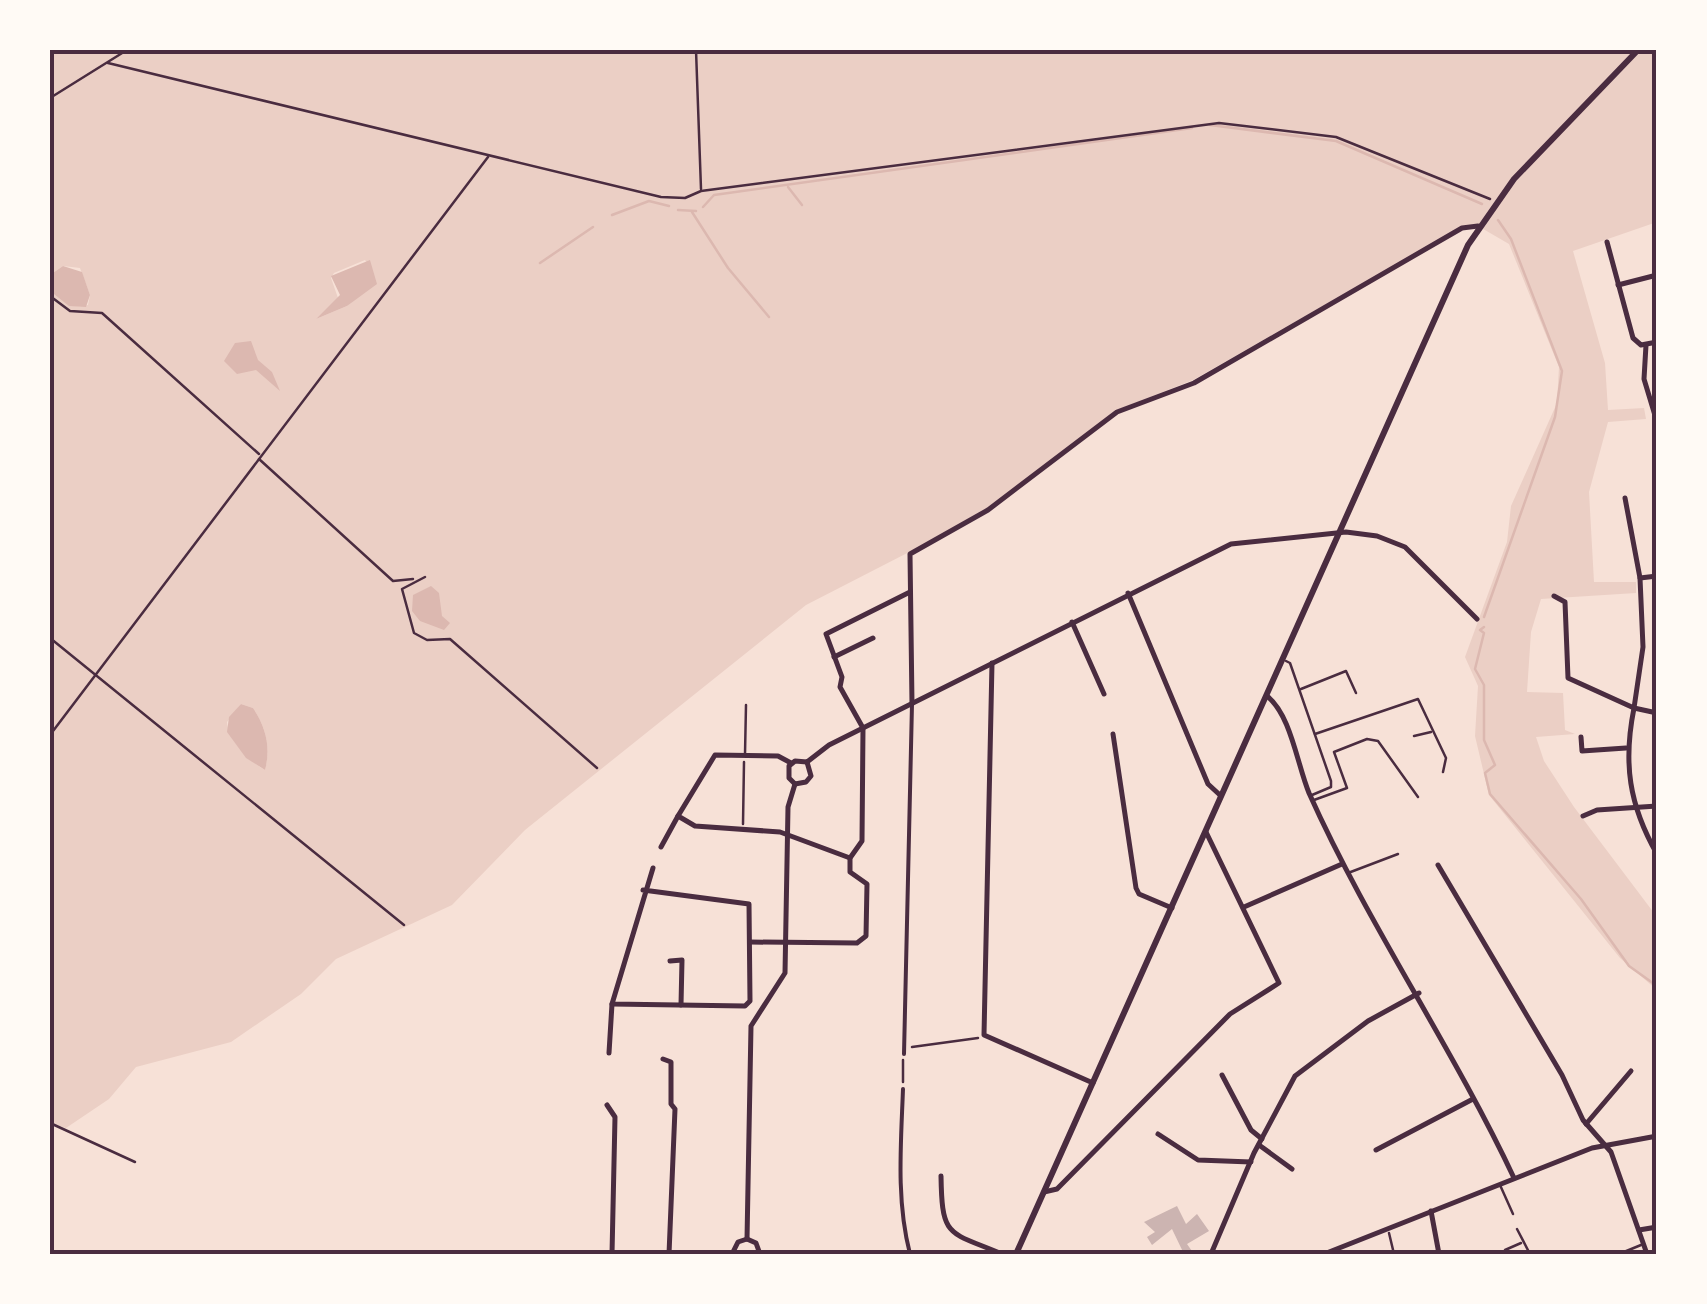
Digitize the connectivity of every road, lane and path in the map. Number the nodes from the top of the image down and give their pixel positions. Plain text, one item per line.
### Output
1 (128, 50) edge
2 (696, 50) edge
3 (1638, 50) edge
4 (108, 63) junction
5 (50, 98) edge
6 (489, 156) junction
7 (701, 191) junction
8 (1493, 200) junction
9 (1478, 226) junction
10 (1607, 242) dead end
11 (1657, 274) edge
12 (1618, 285) junction
13 (50, 296) edge
14 (1657, 342) edge
15 (1646, 345) junction
16 (1654, 406) edge
17 (1657, 422) edge
18 (259, 456) junction
19 (1626, 498) dead end
20 (1339, 533) junction
21 (1657, 576) edge
22 (1640, 578) junction
23 (911, 592) junction
24 (1128, 593) junction
25 (1554, 596) dead end
26 (1476, 619) dead end
27 (1072, 622) junction
28 (50, 638) edge
29 (873, 638) dead end
30 (834, 658) junction
31 (1283, 660) junction
32 (992, 664) junction
33 (96, 674) junction
34 (1300, 689) junction
35 (1104, 694) dead end
36 (1356, 694) dead end
37 (1267, 696) junction
38 (912, 704) junction
39 (746, 705) dead end
40 (1634, 708) junction
41 (1657, 712) edge
42 (862, 728) junction
43 (1432, 732) junction
44 (1113, 734) dead end
45 (1315, 734) junction
46 (50, 735) edge
47 (1414, 736) dead end
48 (1581, 738) dead end
49 (1626, 748) junction
50 (744, 756) junction
51 (807, 762) junction
52 (792, 763) junction
53 (597, 768) dead end
54 (1443, 772) dead end
55 (795, 784) junction
56 (1221, 796) junction
57 (1418, 797) dead end
58 (1311, 798) junction
59 (1657, 806) edge
60 (1634, 807) junction
61 (678, 816) junction
62 (1583, 816) dead end
63 (742, 832) junction
64 (1206, 832) junction
65 (788, 835) junction
66 (661, 847) dead end
67 (1398, 854) dead end
68 (1657, 854) edge
69 (850, 858) junction
70 (1342, 864) junction
71 (1438, 865) dead end
72 (653, 868) dead end
73 (1347, 874) junction
74 (643, 890) junction
75 (1172, 908) junction
76 (1244, 908) junction
77 (404, 925) dead end
78 (750, 942) junction
79 (786, 942) junction
80 (670, 960) dead end
81 (1419, 993) junction
82 (612, 1004) junction
83 (681, 1005) junction
84 (984, 1034) junction
85 (904, 1051) junction
86 (609, 1053) dead end
87 (663, 1059) dead end
88 (1632, 1071) dead end
89 (1222, 1075) dead end
90 (1093, 1083) junction
91 (902, 1089) joint
92 (1473, 1099) junction
93 (608, 1105) dead end
94 (50, 1122) edge
95 (1586, 1124) junction
96 (1158, 1134) dead end
97 (1657, 1136) edge
98 (1260, 1142) junction
99 (1603, 1145) junction
100 (1376, 1150) dead end
101 (135, 1162) dead end
102 (1251, 1162) junction
103 (1292, 1169) dead end
104 (941, 1176) dead end
105 (1514, 1178) junction
106 (1499, 1184) junction
107 (1044, 1192) junction
108 (1432, 1211) junction
109 (1513, 1214) dead end
110 (1388, 1226) junction
111 (1657, 1227) edge
112 (1517, 1229) dead end
113 (1639, 1230) junction
114 (747, 1239) junction
115 (1523, 1242) junction
116 (1644, 1244) junction
117 (982, 1245) junction
118 (1505, 1250) dead end
119 (612, 1254) edge
120 (668, 1254) edge
121 (732, 1254) edge
122 (760, 1254) edge
123 (910, 1254) edge
124 (978, 1254) edge
125 (1002, 1254) edge
126 (1016, 1254) edge
127 (1211, 1254) edge
128 (1324, 1254) edge
129 (1394, 1254) edge
130 (1439, 1254) edge
131 (1530, 1254) edge
132 (1619, 1254) edge
133 (1647, 1254) edge

1 - 4 path
2 - 7 path
3 - 8 main road
4 - 5 path
4 - 6 path
6 - 7 path
6 - 18 path
7 - 8 path
8 - 9 main road
9 - 20 main road
9 - 23 street
10 - 12 street
11 - 12 street
12 - 15 street
13 - 18 path
14 - 15 street
15 - 16 street
16 - 17 street
18 - 33 path
18 - 53 path
19 - 22 street
20 - 24 street
20 - 26 street
20 - 31 main road
21 - 22 street
22 - 40 street
23 - 30 street
23 - 38 street
24 - 27 street
24 - 56 street
25 - 40 street
27 - 32 street
27 - 35 street
28 - 33 path
29 - 30 street
30 - 42 street
31 - 34 lane
31 - 37 main road
32 - 38 street
32 - 84 street
33 - 46 path
33 - 77 path
34 - 36 lane
34 - 45 lane
37 - 56 main road
37 - 58 street
38 - 42 street
38 - 85 street
39 - 50 lane
40 - 41 street
40 - 49 street
42 - 51 street
42 - 69 street
43 - 45 lane
43 - 47 lane
43 - 54 lane
44 - 75 street
45 - 58 lane
48 - 49 street
49 - 60 street
50 - 52 street
50 - 61 street
50 - 63 path
51 - 52 street
51 - 55 street
52 - 55 street
55 - 65 street
56 - 64 main road
57 - 58 lane
58 - 70 street
59 - 60 street
60 - 62 street
60 - 68 street
61 - 63 street
61 - 66 street
63 - 65 street
64 - 75 main road
64 - 76 street
65 - 69 street
65 - 79 street
67 - 73 lane
69 - 79 street
70 - 73 street
70 - 76 street
71 - 95 street
72 - 74 street
73 - 81 street
74 - 78 street
74 - 82 street
75 - 90 main road
76 - 107 street
78 - 79 street
78 - 83 street
79 - 114 street
80 - 83 street
81 - 92 street
81 - 98 street
82 - 83 street
82 - 86 street
84 - 85 path
84 - 90 street
85 - 91 path
87 - 120 street
88 - 95 street
89 - 98 street
90 - 107 main road
91 - 123 street
92 - 100 street
92 - 105 street
93 - 119 street
94 - 101 path
95 - 99 street
96 - 102 street
97 - 99 street
98 - 102 street
98 - 103 street
99 - 105 street
99 - 113 street
102 - 127 street
104 - 117 street
105 - 106 street
106 - 108 street
106 - 109 lane
107 - 126 main road
108 - 110 street
108 - 130 street
110 - 128 street
110 - 129 path
111 - 113 street
112 - 115 lane
113 - 116 street
114 - 121 street
114 - 122 street
115 - 118 lane
115 - 131 lane
116 - 132 lane
116 - 133 street
117 - 124 street
117 - 125 street

